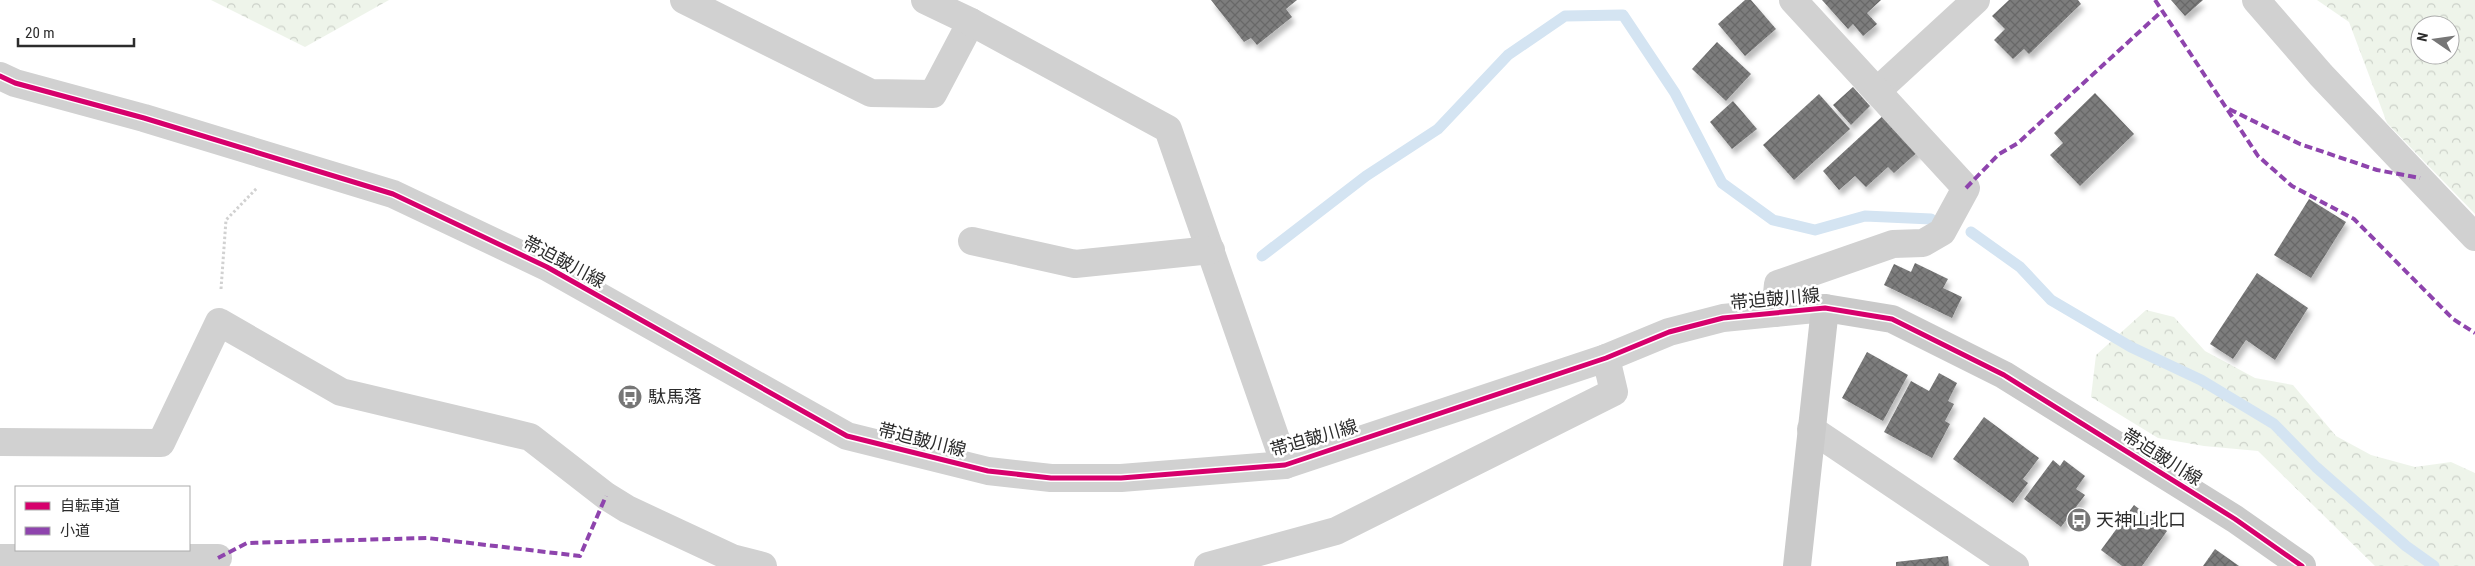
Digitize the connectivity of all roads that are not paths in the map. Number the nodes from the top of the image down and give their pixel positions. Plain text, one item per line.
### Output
1 (684, 0) edge
2 (924, 0) edge
3 (1793, 0) edge
4 (1976, 0) edge
5 (2256, 0) edge
6 (971, 22) junction
7 (0, 76) edge
8 (1877, 91) junction
9 (2475, 237) edge
10 (972, 241) dead end
11 (1211, 250) junction
12 (1825, 308) junction
13 (1775, 313) junction
14 (1606, 358) junction
15 (1811, 428) junction
16 (0, 442) edge
17 (1285, 465) junction
18 (0, 558) edge
19 (218, 558) dead end
20 (763, 566) edge
21 (1208, 566) edge
22 (1797, 566) edge
23 (2015, 566) edge
24 (2302, 566) edge

1 - 6 street
2 - 6 street
3 - 8 street
4 - 8 street
5 - 9 street
6 - 11 street
7 - 17 street, 帯迫皷川線
8 - 13 street
10 - 11 street
11 - 17 street
12 - 13 street, 帯迫皷川線
12 - 15 street
12 - 24 street, 帯迫皷川線
13 - 14 street, 帯迫皷川線
14 - 17 street, 帯迫皷川線
14 - 21 street
15 - 22 street
15 - 23 street
16 - 20 street
18 - 19 street

